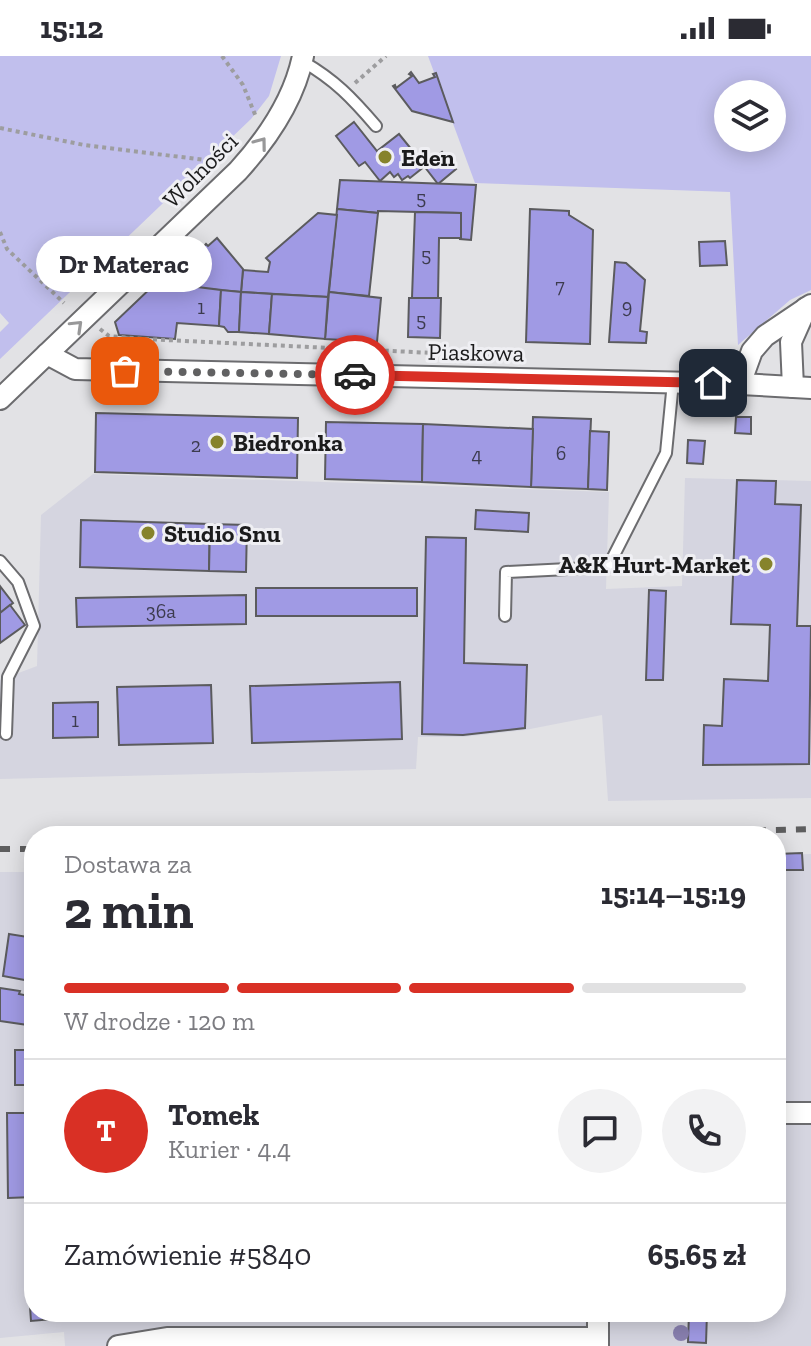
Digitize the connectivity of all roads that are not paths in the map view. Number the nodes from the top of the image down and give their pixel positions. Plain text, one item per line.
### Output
1 (302, 58) edge
2 (376, 126) dead end
3 (808, 306) edge
4 (47, 354) junction
5 (673, 382) junction
6 (740, 384) junction
7 (802, 387) edge
8 (0, 399) edge
9 (0, 561) edge
10 (505, 616) dead end
11 (6, 734) dead end
12 (786, 1113) edge
13 (811, 1113) edge
14 (598, 1342) edge
15 (118, 1346) edge

1 - 2 lane
4 -> 1 street, Wolności
3 - 6 street
3 - 7 street
4 - 5 street, Piaskowa
4 - 8 street, Wolności
5 - 6 street, Piaskowa
5 - 10 lane
6 - 7 street, Piaskowa
9 - 11 lane
12 - 13 street
14 - 15 street

